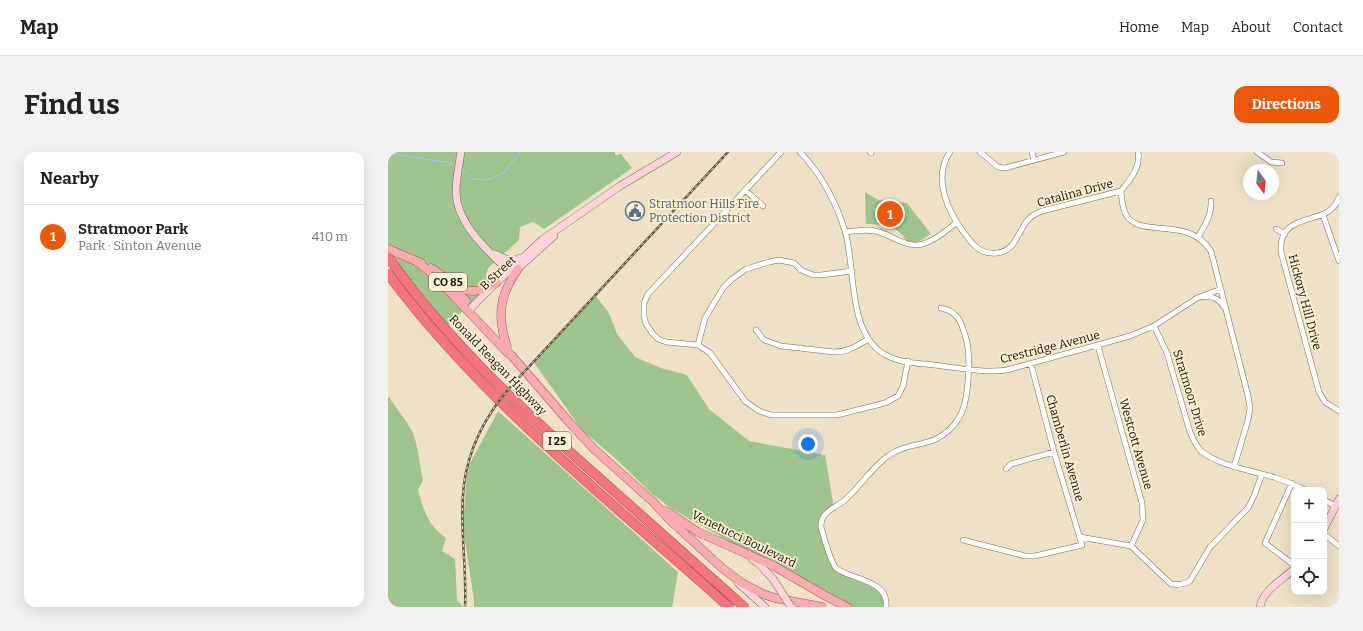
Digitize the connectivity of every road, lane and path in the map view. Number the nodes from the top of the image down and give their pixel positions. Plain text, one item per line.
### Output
1 (677, 152) edge
2 (781, 152) edge
3 (800, 152) edge
4 (950, 152) edge
5 (980, 152) edge
6 (1032, 152) edge
7 (1064, 152) edge
8 (1138, 152) edge
9 (1257, 152) edge
10 (461, 153) edge
11 (1034, 160) junction
12 (1282, 163) dead end
13 (745, 190) junction
14 (1121, 191) junction
15 (1339, 197) edge
16 (1211, 200) dead end
17 (763, 206) dead end
18 (578, 214) junction
19 (1323, 215) junction
20 (956, 223) junction
21 (1276, 229) dead end
22 (845, 232) junction
23 (1285, 234) junction
24 (1198, 237) junction
25 (388, 250) edge
26 (491, 253) junction
27 (524, 256) junction
28 (388, 257) edge
29 (416, 261) junction
30 (1339, 261) edge
31 (518, 269) junction
32 (508, 271) junction
33 (852, 271) junction
34 (388, 274) edge
35 (443, 276) junction
36 (497, 282) junction
37 (1221, 289) junction
38 (1197, 298) junction
39 (941, 308) dead end
40 (472, 310) junction
41 (1227, 311) junction
42 (1154, 326) junction
43 (756, 330) dead end
44 (868, 339) junction
45 (698, 345) junction
46 (1098, 346) junction
47 (507, 347) junction
48 (512, 356) junction
49 (908, 362) junction
50 (1031, 364) junction
51 (969, 370) junction
52 (1339, 411) edge
53 (1054, 452) junction
54 (1234, 467) junction
55 (1006, 469) dead end
56 (1262, 474) junction
57 (1292, 483) junction
58 (1299, 487) edge
59 (652, 501) junction
60 (1327, 501) edge
61 (1337, 503) edge
62 (1327, 523) edge
63 (1327, 536) edge
64 (1080, 537) junction
65 (963, 540) dead end
66 (727, 545) junction
67 (1131, 546) junction
68 (1339, 546) edge
69 (1291, 563) edge
70 (722, 568) junction
71 (1291, 572) edge
72 (729, 607) edge
73 (744, 607) edge
74 (765, 607) edge
75 (792, 607) edge
76 (822, 607) edge
77 (847, 607) edge
78 (886, 607) edge
79 (1260, 607) edge

1 - 18 main road, B Street
2 - 13 street
3 - 22 street, Crestridge Avenue
4 - 20 street, Catalina Drive
5 - 11 street
6 - 11 street
7 - 11 street
8 - 14 street
9 - 12 street
10 - 26 main road
13 - 17 street
13 - 45 street
14 - 20 street, Catalina Drive
14 - 24 street, Catalina Drive
15 - 19 street
16 - 24 street
18 - 27 main road, B Street
18 - 31 main road, B Street
19 - 23 street
19 - 30 street
20 - 22 street
21 - 23 street
22 - 33 street, Crestridge Avenue
23 - 52 street, Hickory Hill Drive
24 - 37 street, Catalina Drive
25 - 29 main road, CO 85
26 - 27 main road
26 - 32 main road
27 - 32 main road, B Street
28 - 73 highway, Ronald Reagan Highway / I 25
29 - 35 main road, CO 85
29 - 40 main road, CO 85
31 - 40 main road, B Street
31 - 47 main road
32 - 36 main road, B Street
33 - 44 street, Crestridge Avenue
33 - 45 street
34 - 72 highway, Ronald Reagan Highway / I 25
35 - 36 main road
35 - 40 main road, CO 85
36 - 40 main road, B Street
37 - 38 street, Crestridge Avenue
37 - 41 street
38 - 41 street
38 - 42 street, Crestridge Avenue
39 - 51 street
40 - 47 main road, Venetucci Boulevard / CO 85
40 - 48 main road, Venetucci Boulevard / CO 85
41 - 54 street
42 - 46 street, Crestridge Avenue
42 - 54 street, Stratmoor Drive
43 - 44 street
44 - 49 street, Crestridge Avenue
45 - 49 street
46 - 50 street, Crestridge Avenue
46 - 67 street, Westcott Avenue
47 - 48 main road, Venetucci Boulevard / CO 85
48 - 59 main road, Venetucci Boulevard
49 - 51 street, Crestridge Avenue
50 - 51 street, Crestridge Avenue
50 - 53 street, Chamberlin Avenue
51 - 78 street
53 - 55 street
53 - 64 street, Chamberlin Avenue
54 - 56 street, Stratmoor Drive
56 - 57 street, Stratmoor Drive
56 - 67 street
57 - 58 street, Stratmoor Drive
57 - 69 street
59 - 66 main road, Venetucci Boulevard
59 - 70 main road, Venetucci Boulevard
60 - 61 street
61 - 62 main road
63 - 68 street
64 - 65 street, Chamberlin Avenue
64 - 67 street
66 - 75 main road, bridge
66 - 77 main road, Venetucci Boulevard
70 - 74 main road
70 - 76 main road, Venetucci Boulevard
71 - 79 main road

